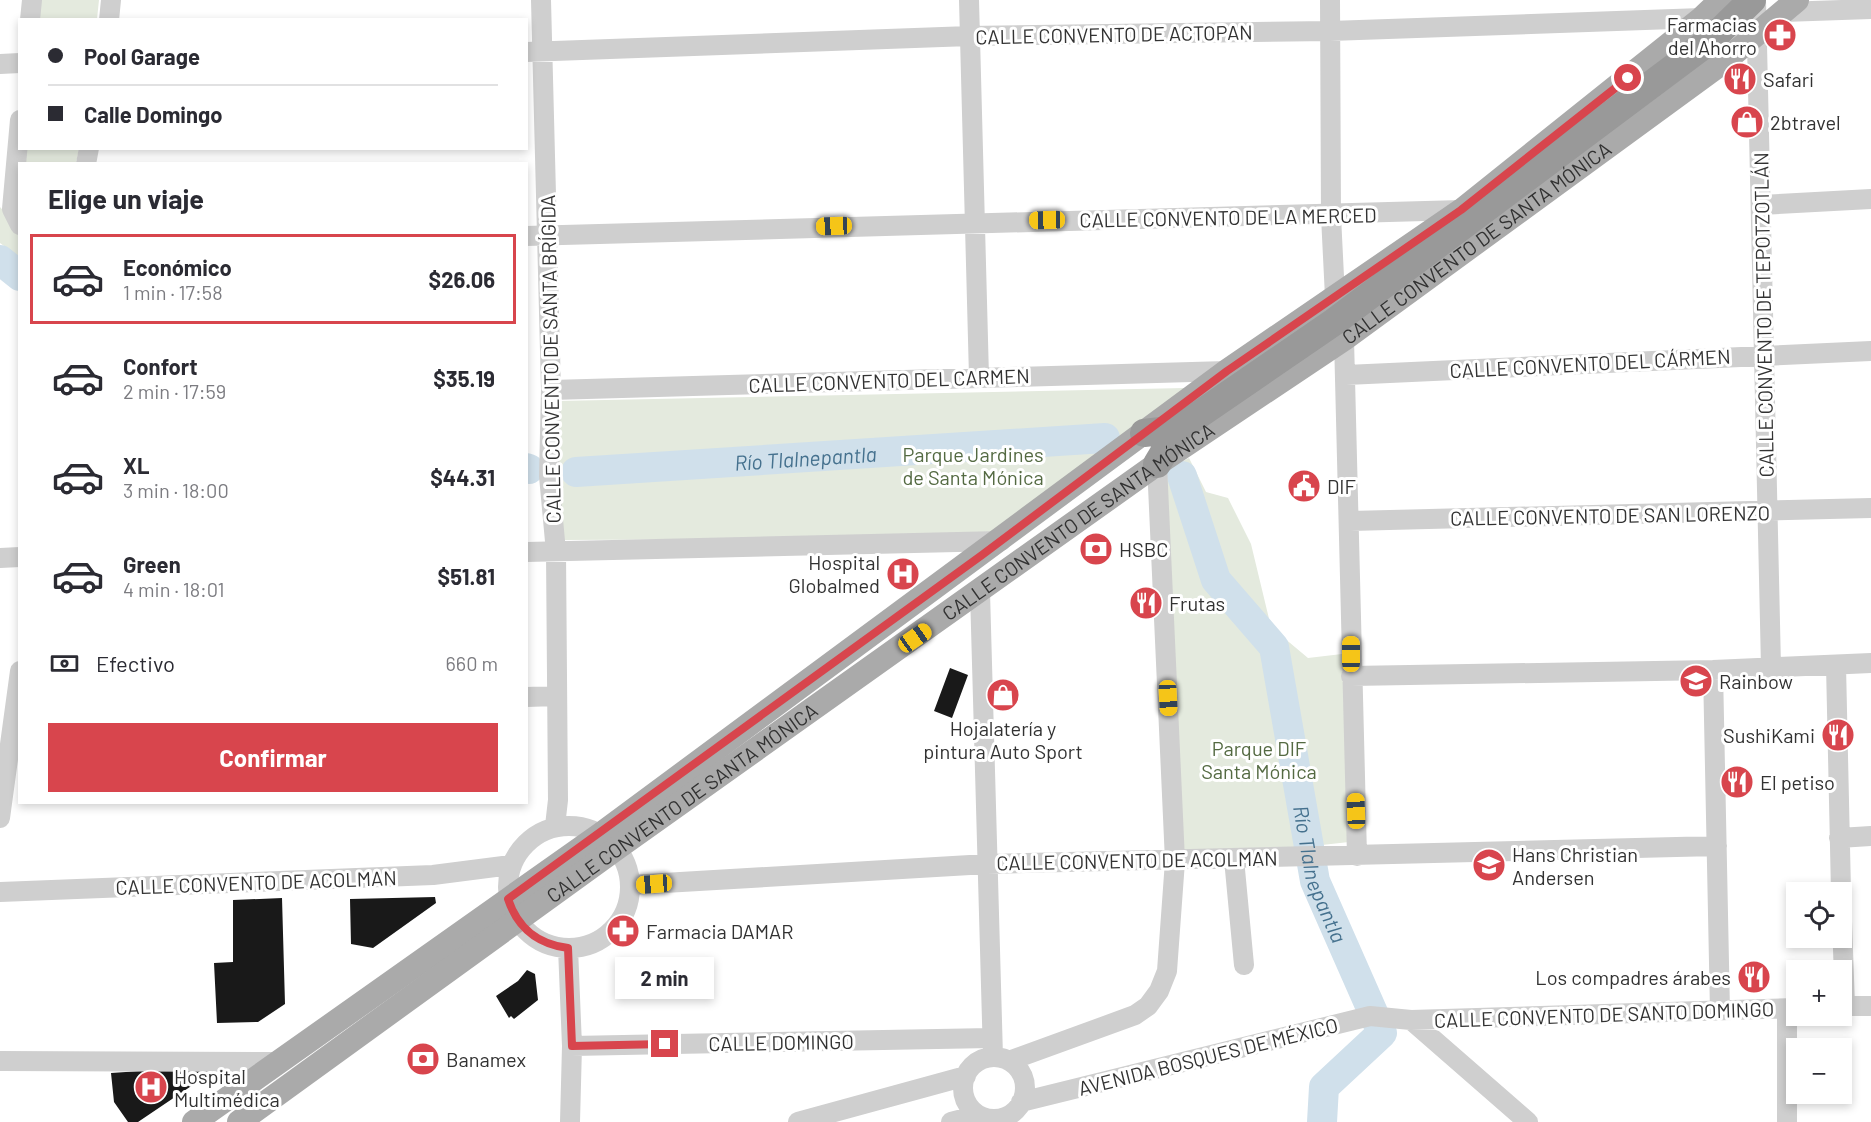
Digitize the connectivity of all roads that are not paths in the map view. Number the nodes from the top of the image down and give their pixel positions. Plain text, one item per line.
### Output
1 (32, 0) edge
2 (111, 0) edge
3 (541, 0) edge
4 (969, 0) edge
5 (1330, 0) edge
6 (1752, 0) edge
7 (1756, 0) edge
8 (1715, 5) edge
9 (1790, 6) edge
10 (1871, 9) edge
11 (30, 18) edge
12 (109, 18) edge
13 (1330, 31) junction
14 (1757, 34) junction
15 (970, 36) junction
16 (535, 52) edge
17 (18, 63) edge
18 (0, 64) edge
19 (18, 142) edge
20 (1871, 199) edge
21 (1761, 205) junction
22 (1461, 210) junction
23 (1331, 216) junction
24 (18, 221) edge
25 (976, 222) junction
26 (528, 236) edge
27 (548, 236) junction
28 (1338, 319) junction
29 (1871, 351) edge
30 (1764, 355) junction
31 (1227, 371) junction
32 (1346, 375) junction
33 (980, 377) junction
34 (551, 390) junction
35 (1178, 429) junction
36 (1144, 433) junction
37 (1157, 464) junction
38 (1871, 508) edge
39 (1767, 511) junction
40 (1350, 521) junction
41 (1001, 540) junction
42 (528, 552) edge
43 (556, 552) junction
44 (18, 557) edge
45 (0, 558) edge
46 (980, 592) junction
47 (1871, 663) edge
48 (1836, 664) junction
49 (1771, 667) junction
50 (1713, 670) junction
51 (1351, 676) junction
52 (557, 696) junction
53 (528, 697) edge
54 (17, 712) edge
55 (0, 818) edge
56 (555, 826) junction
57 (1871, 836) edge
58 (1839, 838) junction
59 (609, 841) junction
60 (1717, 846) junction
61 (1357, 856) junction
62 (1234, 859) junction
63 (1175, 861) junction
64 (987, 864) junction
65 (511, 865) junction
66 (1841, 882) edge
67 (630, 885) junction
68 (0, 892) edge
69 (513, 910) junction
70 (568, 948) junction
71 (1244, 965) dead end
72 (1852, 1006) edge
73 (1871, 1006) edge
74 (1786, 1008) edge
75 (1720, 1011) junction
76 (1403, 1018) junction
77 (1791, 1026) edge
78 (991, 1038) junction
79 (572, 1046) junction
80 (1001, 1059) junction
81 (0, 1061) edge
82 (281, 1062) junction
83 (966, 1076) junction
84 (1022, 1102) junction
85 (988, 1119) edge
86 (194, 1122) edge
87 (239, 1122) edge
88 (570, 1122) edge
89 (798, 1122) edge
90 (951, 1122) edge
91 (1528, 1122) edge
92 (1787, 1122) edge

1 - 11 street
2 - 12 street
3 - 16 street, CALLE CONVENTO DE SANTA BRÍGIDA
4 - 15 street
5 - 13 street
6 - 28 highway
7 - 14 street, CALLE CONVENTO DE TEPOTZOTLÁN
8 - 13 street, CALLE CONVENTO DE ACTOPAN
8 - 22 main road, CALLE CONVENTO DE SANTA MÓNICA
9 - 10 street
9 - 14 main road, CALLE CONVENTO DE SANTA MÓNICA
13 - 15 street, CALLE CONVENTO DE ACTOPAN
13 - 23 street
14 - 21 street, CALLE CONVENTO DE TEPOTZOTLÁN
14 - 28 main road, CALLE CONVENTO DE SANTA MÓNICA
15 - 16 street, CALLE CONVENTO DE ACTOPAN
15 - 25 street
16 - 27 street, CALLE CONVENTO DE SANTA BRÍGIDA
17 - 18 street
19 - 24 street
20 - 21 street
21 - 30 street, CALLE CONVENTO DE TEPOTZOTLÁN
22 - 23 street, CALLE CONVENTO DE LA MERCED
22 - 28 main road, CALLE CONVENTO DE SANTA MÓNICA
23 - 25 street, CALLE CONVENTO DE LA MERCED
23 - 28 street
25 - 27 street, CALLE CONVENTO DE LA MERCED
25 - 33 street
26 - 27 street, CALLE CONVENTO DE LA MERCED
27 - 34 street, CALLE CONVENTO DE SANTA BRÍGIDA
28 - 31 main road, CALLE CONVENTO DE SANTA MÓNICA
28 - 32 street
28 - 35 highway
28 - 37 main road, CALLE CONVENTO DE SANTA MÓNICA
29 - 30 street, CALLE CONVENTO DEL CÁRMEN
30 - 32 street, CALLE CONVENTO DEL CÁRMEN
30 - 39 street, CALLE CONVENTO DE TEPOTZOTLÁN
31 - 33 street, CALLE CONVENTO DEL CARMEN
31 - 36 main road, CALLE CONVENTO DE SANTA MÓNICA
32 - 40 street
33 - 34 street, CALLE CONVENTO DEL CARMEN
34 - 43 street, CALLE CONVENTO DE SANTA BRÍGIDA
35 - 36 highway
35 - 37 highway
36 - 41 main road, CALLE CONVENTO DE SANTA MÓNICA
37 - 46 main road, CALLE CONVENTO DE SANTA MÓNICA
37 - 63 street
38 - 39 street, CALLE CONVENTO DE SAN LORENZO
39 - 40 street, CALLE CONVENTO DE SAN LORENZO
39 - 49 street, CALLE CONVENTO DE TEPOTZOTLÁN
40 - 51 street
41 - 43 street
41 - 59 main road, CALLE CONVENTO DE SANTA MÓNICA
42 - 43 street
43 - 52 street, CALLE CONVENTO DE SANTA BRÍGIDA
44 - 45 street
46 - 59 main road, CALLE CONVENTO DE SANTA MÓNICA
46 - 64 street
47 - 48 street
48 - 49 street
48 - 58 street
49 - 50 street
50 - 51 street
50 - 60 street
51 - 61 street
52 - 53 street
52 - 56 street, CALLE CONVENTO DE SANTA BRÍGIDA
54 - 55 street
56 - 59 street
56 - 65 street
57 - 58 street
58 - 66 street
59 - 67 street
59 - 69 main road, CALLE CONVENTO DE SANTA MÓNICA
60 - 61 street, CALLE CONVENTO DE ACOLMAN
60 - 75 street
61 - 62 street, CALLE CONVENTO DE ACOLMAN
62 - 63 street, CALLE CONVENTO DE ACOLMAN
62 - 71 street
63 - 64 street, CALLE CONVENTO DE ACOLMAN
63 - 80 street
64 - 67 street, CALLE CONVENTO DE ACOLMAN
64 - 78 street
65 - 68 street, CALLE CONVENTO DE ACOLMAN
65 - 69 street
67 - 70 street
69 - 70 street
69 - 82 main road, CALLE CONVENTO DE SANTA MÓNICA
69 - 87 main road, CALLE CONVENTO DE SANTA MÓNICA
70 - 79 street
72 - 73 street
74 - 75 street, CALLE CONVENTO DE SANTO DOMINGO
75 - 76 street, CALLE CONVENTO DE SANTO DOMINGO
76 - 84 street, AVENIDA BOSQUES DE MÉXICO
76 - 91 street
77 - 92 street
78 - 79 street, CALLE DOMINGO
78 - 80 street
79 - 88 street
80 - 83 street
80 - 84 street
81 - 82 street
82 - 86 main road, CALLE CONVENTO DE SANTA MÓNICA
83 - 85 street
83 - 89 street
84 - 85 street
85 - 90 street

